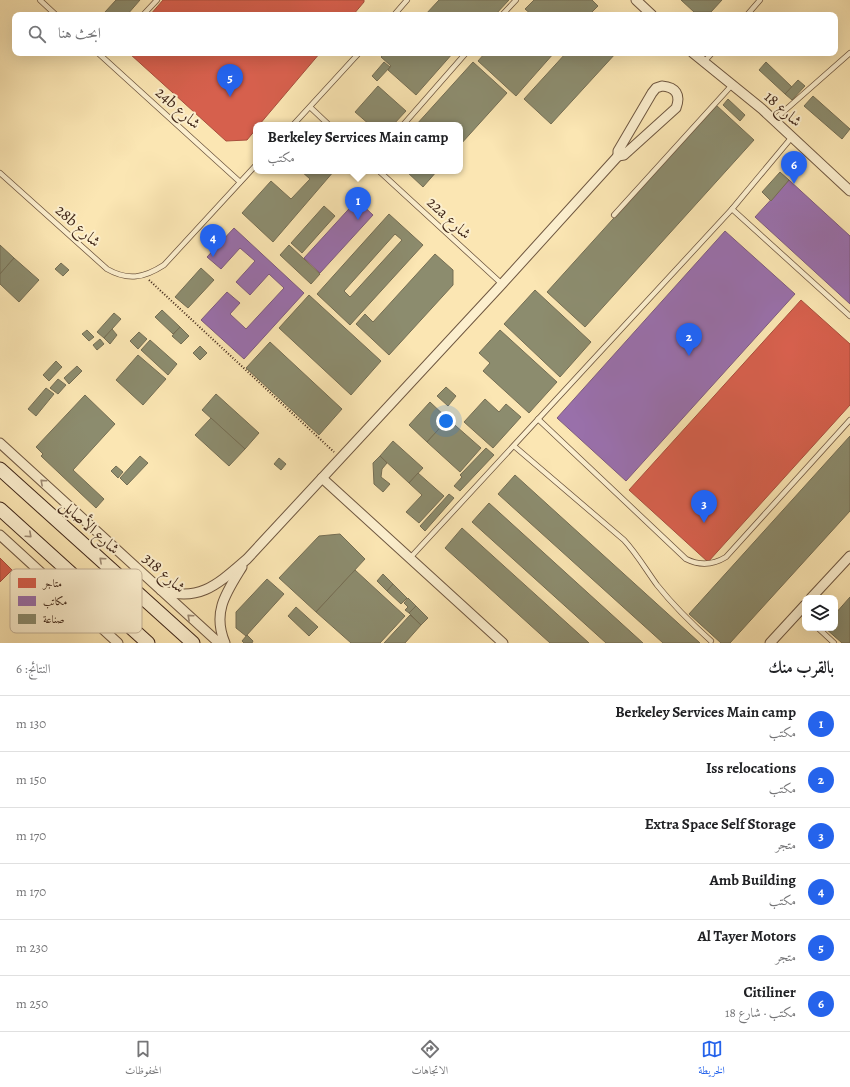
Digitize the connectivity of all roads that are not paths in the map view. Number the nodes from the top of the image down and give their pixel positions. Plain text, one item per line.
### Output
1 (40, 0) edge
2 (157, 0) edge
3 (407, 0) edge
4 (516, 0) edge
5 (636, 0) edge
6 (760, 0) edge
7 (53, 12) edge
8 (146, 12) edge
9 (397, 12) edge
10 (505, 12) edge
11 (649, 12) edge
12 (750, 12) edge
13 (102, 56) edge
14 (356, 56) edge
15 (463, 56) edge
16 (697, 56) edge
17 (709, 56) edge
18 (849, 56) edge
19 (104, 58) joint
20 (704, 62) junction
21 (732, 85) junction
22 (310, 107) junction
23 (774, 120) junction
24 (296, 122) edge
25 (326, 122) edge
26 (406, 122) edge
27 (792, 137) junction
28 (618, 156) junction
29 (253, 169) edge
30 (0, 173) edge
31 (382, 174) edge
32 (240, 182) junction
33 (850, 191) edge
34 (732, 209) junction
35 (614, 215) dead end
36 (502, 284) junction
37 (850, 316) edge
38 (538, 419) junction
39 (850, 420) edge
40 (0, 443) edge
41 (514, 446) junction
42 (0, 468) edge
43 (322, 478) junction
44 (0, 509) edge
45 (0, 535) edge
46 (850, 556) edge
47 (410, 558) junction
48 (247, 559) junction
49 (37, 569) edge
50 (66, 569) edge
51 (111, 569) edge
52 (138, 569) edge
53 (142, 573) edge
54 (161, 590) junction
55 (814, 595) edge
56 (142, 597) edge
57 (802, 612) edge
58 (821, 631) edge
59 (107, 633) edge
60 (137, 633) edge
61 (711, 640) dead end
62 (118, 643) edge
63 (148, 643) edge
64 (193, 643) edge
65 (219, 643) edge
66 (225, 643) edge
67 (503, 643) edge
68 (770, 643) edge
69 (834, 643) edge

1 - 7 lane
2 - 8 lane
3 - 9 lane
4 - 10 lane
5 - 11 street
6 - 12 lane
13 - 19 lane, 24b شارع
14 - 22 lane
15 - 26 lane
16 - 20 street, شارع 18
17 - 20 lane
18 - 23 lane
19 - 32 lane, 24b شارع
20 - 21 street, شارع 18
21 - 23 street, شارع 18
21 - 35 lane
22 - 24 lane
22 - 25 lane
23 - 27 street, شارع 18
27 - 33 street, شارع 18
27 - 34 lane
28 - 28 street
28 - 36 street
29 - 32 lane
30 - 32 lane, 28b شارع
31 - 36 lane, 22a شارع
34 - 37 lane
34 - 38 lane
36 - 43 street
38 - 39 lane
38 - 41 lane
52 -> 40 street, شارع 318
41 - 47 lane
41 - 61 lane
51 -> 42 main road, شارع الأصايل
43 - 47 street
43 - 48 street
44 -> 50 main road
45 - 49 street
46 - 55 street
47 - 67 street
48 - 54 street
48 - 66 street
54 -> 53 street, شارع 318
65 -> 54 street, شارع 318
64 -> 56 main road, شارع الأصايل
57 - 68 street
58 - 69 lane
59 - 62 street
60 -> 63 main road

